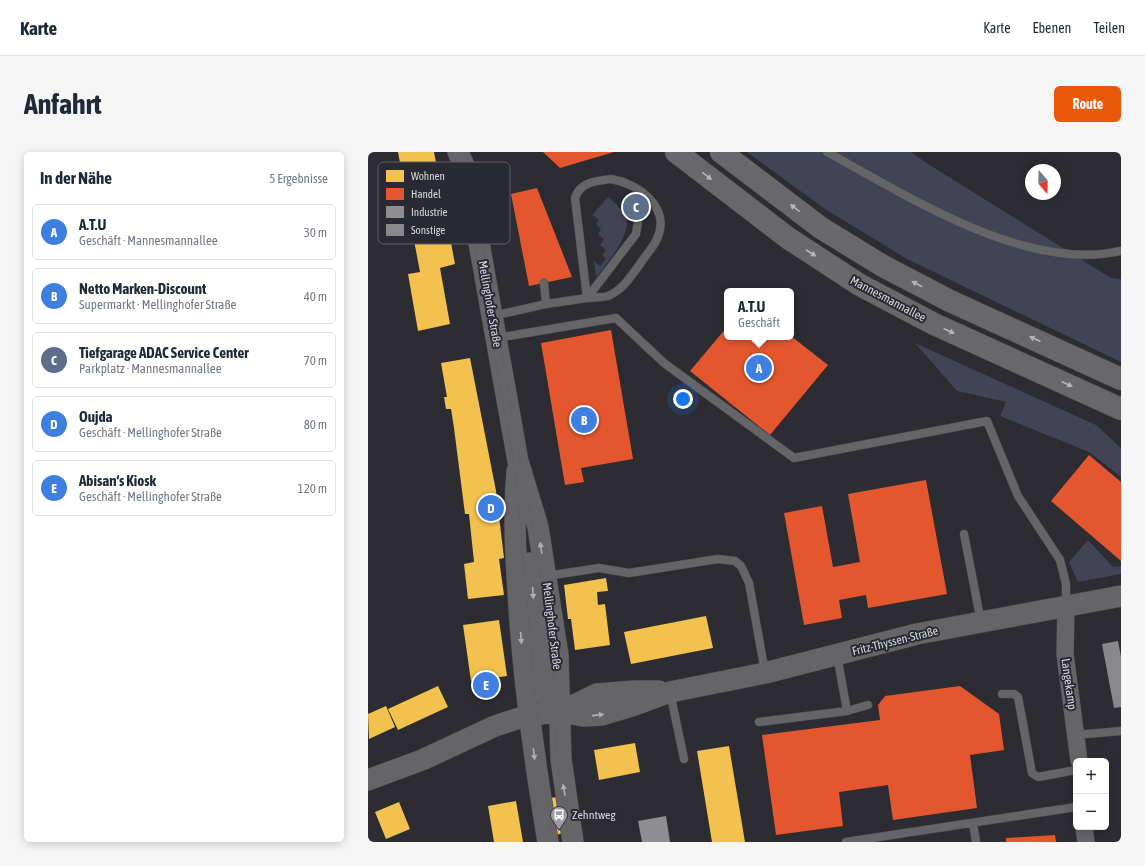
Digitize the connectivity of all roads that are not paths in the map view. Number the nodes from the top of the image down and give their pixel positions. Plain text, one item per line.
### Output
1 (676, 152) edge
2 (721, 152) edge
3 (827, 152) edge
4 (636, 208) dead end
5 (479, 244) edge
6 (1121, 251) edge
7 (544, 283) dead end
8 (587, 298) junction
9 (546, 304) junction
10 (492, 316) junction
11 (496, 338) junction
12 (1121, 379) edge
13 (1121, 409) edge
14 (518, 461) junction
15 (514, 516) junction
16 (964, 534) dead end
17 (546, 576) junction
18 (1121, 596) edge
19 (1066, 606) junction
20 (981, 622) junction
21 (837, 654) junction
22 (765, 673) junction
23 (670, 692) junction
24 (1002, 694) dead end
25 (868, 705) dead end
26 (847, 711) junction
27 (557, 712) junction
28 (529, 715) junction
29 (759, 722) dead end
30 (1121, 731) edge
31 (1076, 735) junction
32 (1079, 758) edge
33 (684, 759) dead end
34 (1073, 771) edge
35 (368, 780) edge
36 (1073, 807) edge
37 (973, 823) junction
38 (1084, 830) edge
39 (876, 840) edge
40 (548, 842) edge
41 (573, 842) edge
42 (846, 842) edge
43 (976, 842) edge
44 (1086, 842) edge

1 -> 13 main road, Mannesmannallee
12 -> 2 main road
3 - 6 lane
4 - 8 lane
5 - 10 street, Mellinghofer Straße
7 - 9 lane
8 - 8 lane
8 - 9 lane
9 - 10 lane
10 - 11 street, Mellinghofer Straße
11 - 14 street, Mellinghofer Straße
11 - 19 lane
14 - 15 street, Mellinghofer Straße
17 -> 14 street, Mellinghofer Straße
15 -> 27 street
15 -> 28 street, Mellinghofer Straße
16 - 20 lane
17 - 22 lane
17 - 27 street, Mellinghofer Straße
18 - 19 street, Fritz-Thyssen-Straße
19 - 20 street, Fritz-Thyssen-Straße
19 - 31 street, Langekamp
20 - 21 street, Fritz-Thyssen-Straße
21 - 22 street, Fritz-Thyssen-Straße
21 - 26 lane
22 - 23 street, Fritz-Thyssen-Straße
23 - 27 street, Fritz-Thyssen-Straße
23 - 33 lane
24 - 34 lane
25 - 26 lane
26 - 29 lane
27 - 28 street
41 -> 27 street, Mellinghofer Straße
28 - 35 street
28 -> 40 street, Mellinghofer Straße
30 - 31 lane
31 - 32 street, Langekamp
36 - 37 lane
37 - 39 lane
37 - 43 lane
38 - 44 street
39 - 42 lane

